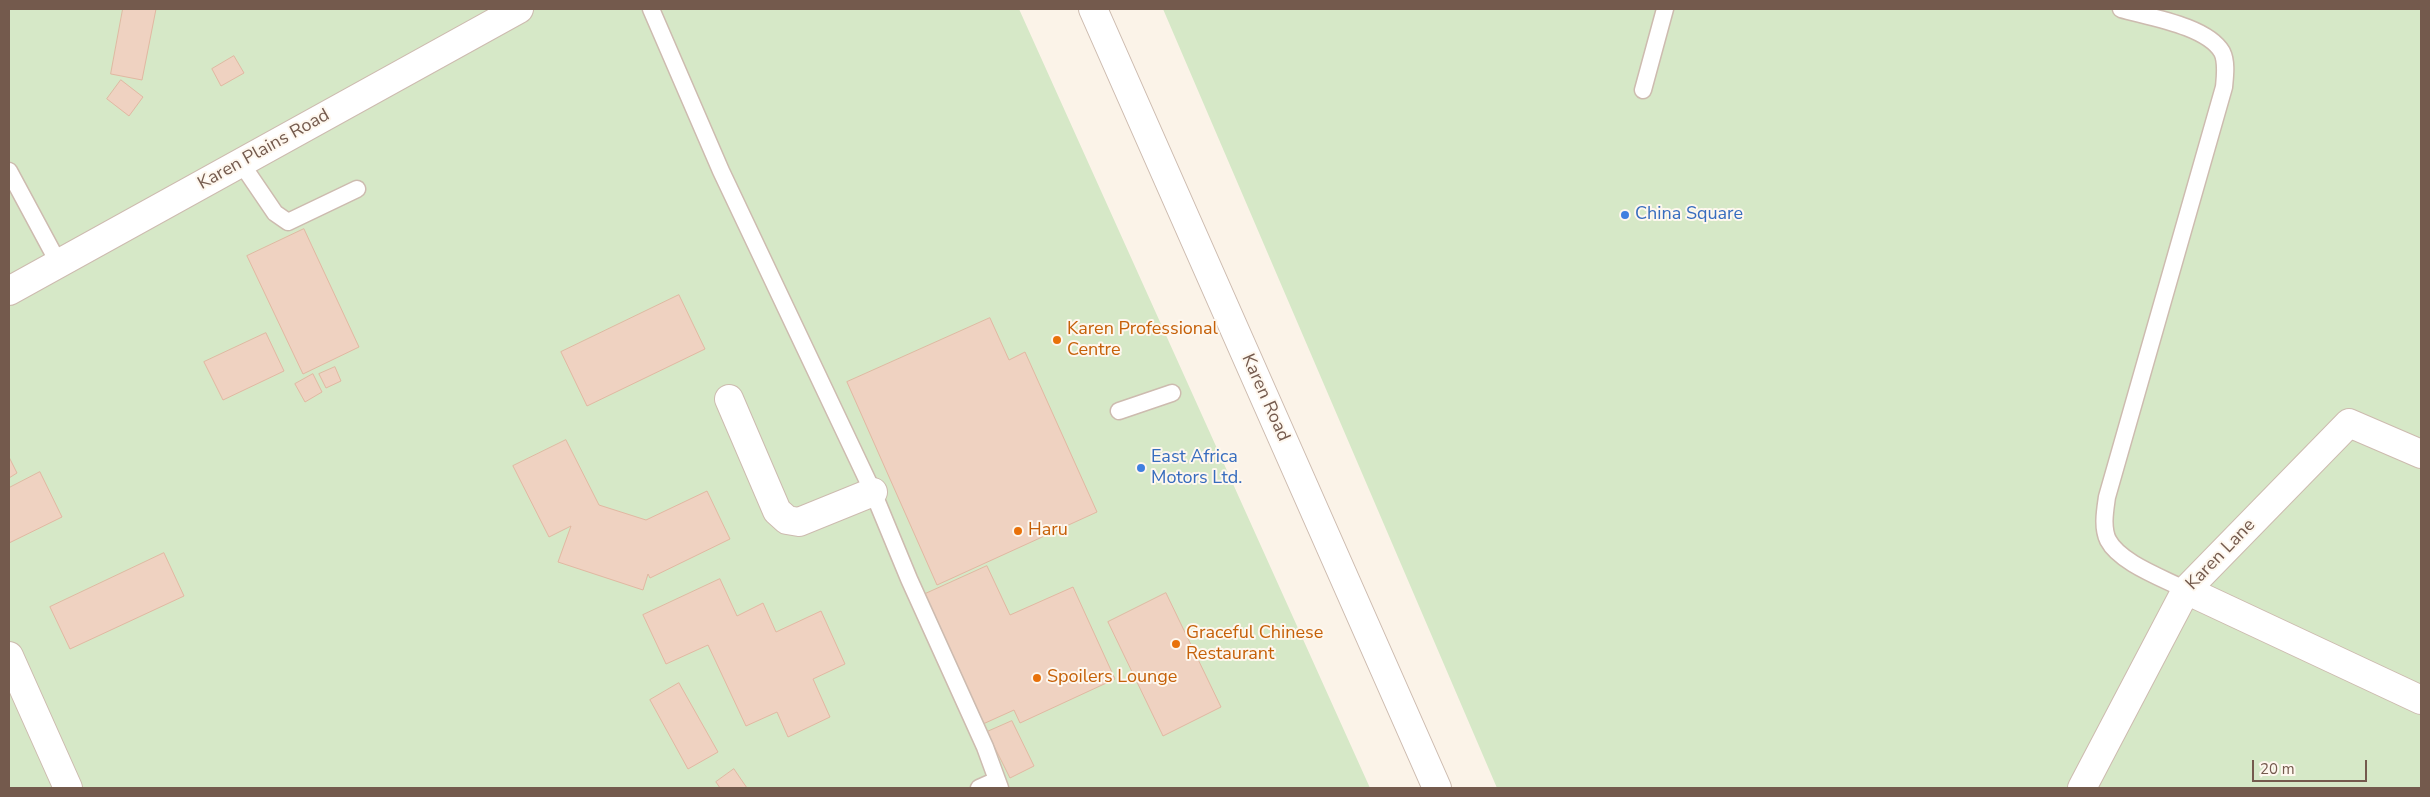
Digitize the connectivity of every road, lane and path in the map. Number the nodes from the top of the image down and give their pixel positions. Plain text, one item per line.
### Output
1 (519, 9) edge
2 (651, 9) edge
3 (1093, 9) edge
4 (1665, 9) edge
5 (2121, 9) edge
6 (1643, 90) dead end
7 (241, 163) junction
8 (9, 171) edge
9 (357, 189) dead end
10 (58, 264) junction
11 (9, 292) edge
12 (1172, 392) dead end
13 (729, 399) dead end
14 (1119, 410) dead end
15 (2421, 454) edge
16 (873, 492) junction
17 (2186, 590) junction
18 (9, 656) edge
19 (2421, 700) edge
20 (998, 784) edge
21 (68, 788) edge
22 (979, 788) edge
23 (1437, 788) edge
24 (2082, 788) edge

1 - 7 street, Karen Plains Road
2 - 16 lane
3 - 23 street, Karen Road
4 - 6 lane
5 - 17 lane
7 - 9 lane
7 - 10 street, Karen Plains Road
8 - 10 lane
10 - 11 street, Karen Plains Road
12 - 14 lane
13 - 16 street
15 - 17 street, Karen Lane
16 - 20 lane
17 - 19 street
17 - 24 street, Karen Lane
18 - 21 street
20 - 22 lane

